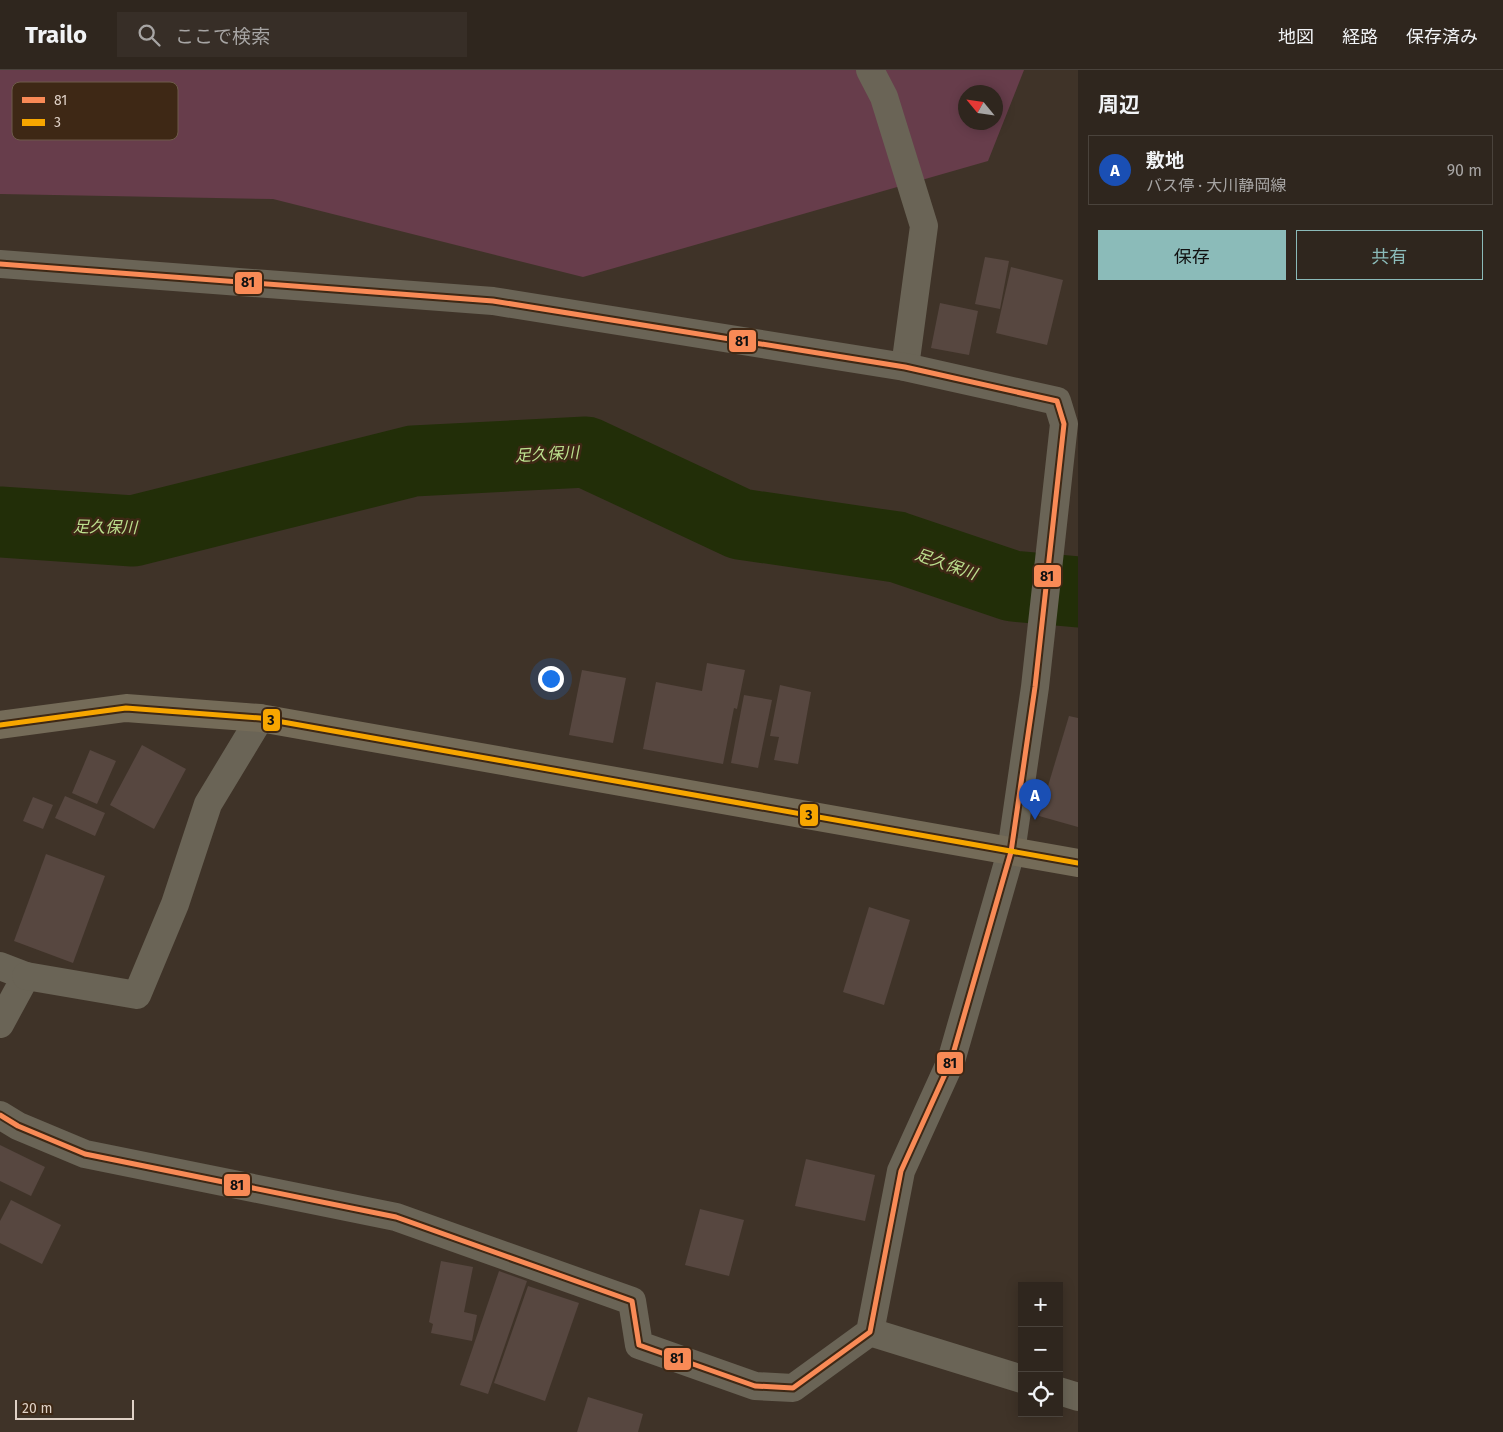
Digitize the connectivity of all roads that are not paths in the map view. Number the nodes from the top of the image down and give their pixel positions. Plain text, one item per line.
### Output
1 (870, 70) edge
2 (0, 264) edge
3 (906, 366) junction
4 (260, 718) junction
5 (0, 725) edge
6 (1011, 852) junction
7 (1078, 863) edge
8 (0, 966) edge
9 (26, 976) junction
10 (0, 1024) edge
11 (0, 1115) edge
12 (870, 1332) junction
13 (1018, 1378) edge
14 (1063, 1392) edge
15 (1078, 1397) edge

1 - 3 street
2 - 3 street
3 - 6 street
4 - 5 main road
4 - 6 main road
4 - 9 street
6 - 7 main road
6 - 12 street
8 - 9 street
9 - 10 street
11 - 12 street
12 - 13 street
14 - 15 street

